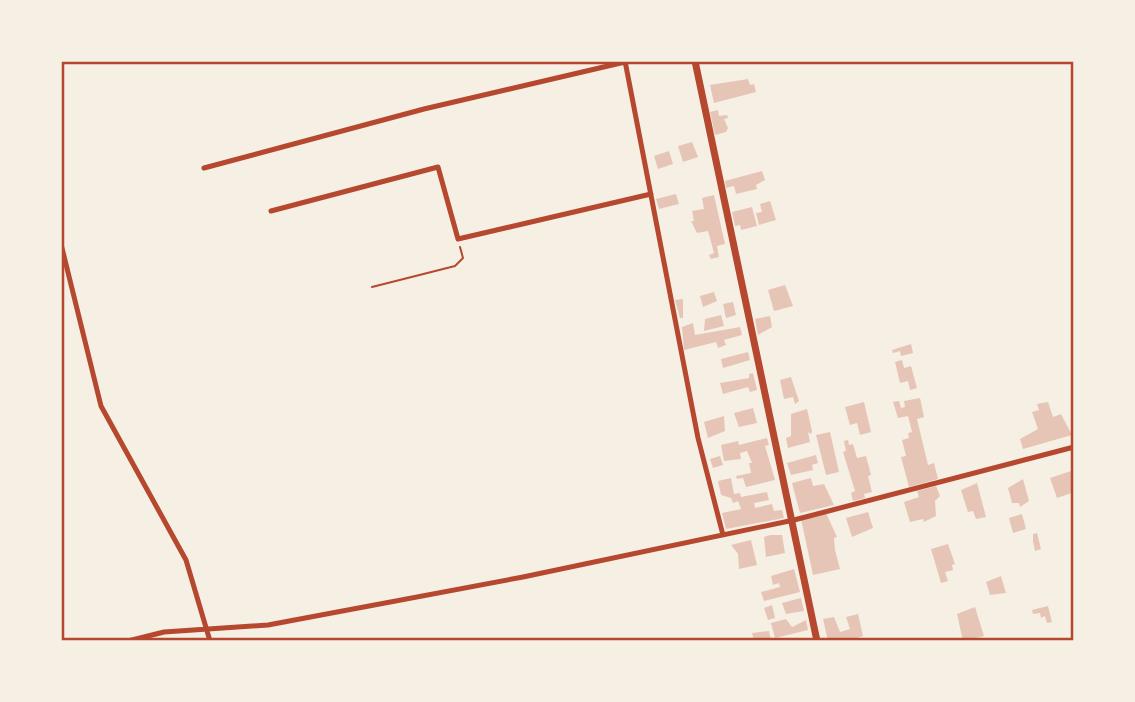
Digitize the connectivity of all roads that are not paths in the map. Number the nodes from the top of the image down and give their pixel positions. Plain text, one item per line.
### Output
1 (625, 61) edge
2 (695, 61) edge
3 (204, 168) dead end
4 (650, 194) junction
5 (271, 211) dead end
6 (61, 244) edge
7 (1074, 447) edge
8 (794, 520) junction
9 (723, 535) junction
10 (207, 631) junction
11 (128, 641) edge
12 (210, 641) edge
13 (817, 641) edge

1 - 3 street
1 - 4 street
2 - 8 main road
4 - 5 street
4 - 9 street
6 - 10 street
7 - 8 street
8 - 9 street
8 - 13 main road
9 - 10 street
10 - 11 street
10 - 12 street

